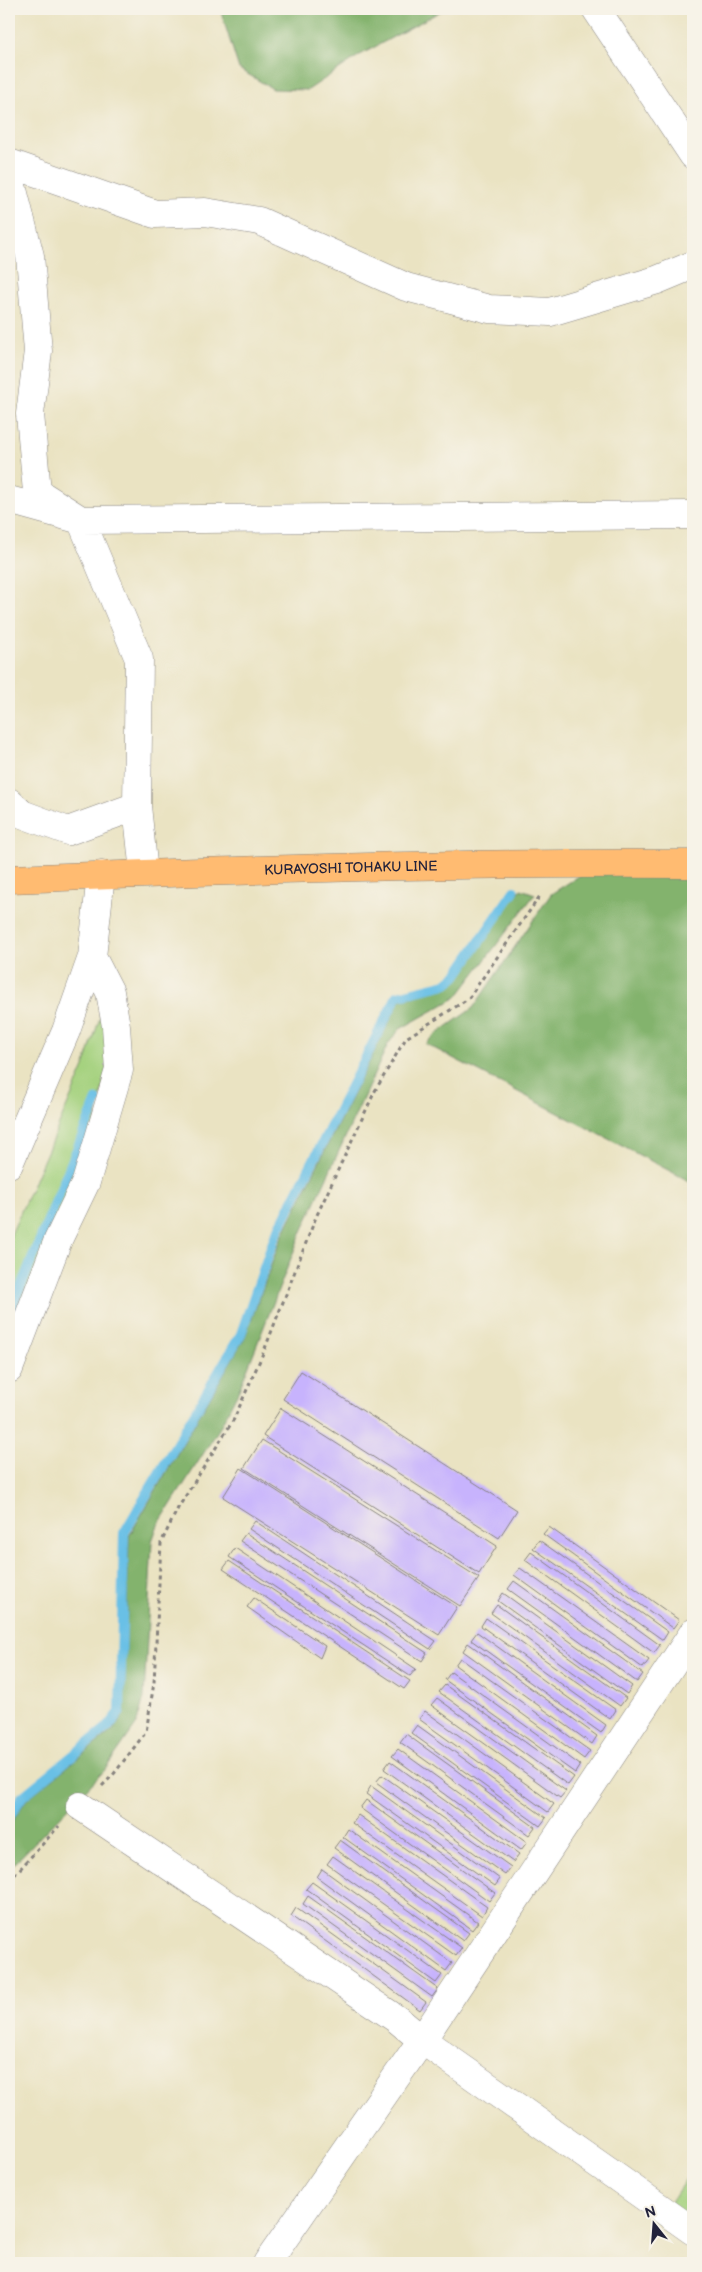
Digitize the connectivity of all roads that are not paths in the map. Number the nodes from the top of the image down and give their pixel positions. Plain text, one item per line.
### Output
1 (596, 9) edge
2 (693, 154) edge
3 (9, 163) edge
4 (9, 174) edge
5 (693, 265) edge
6 (9, 500) edge
7 (693, 516) edge
8 (81, 520) junction
9 (9, 802) edge
10 (137, 806) junction
11 (693, 864) edge
12 (144, 873) junction
13 (100, 875) junction
14 (9, 879) edge
15 (92, 958) junction
16 (9, 1164) edge
17 (9, 1368) edge
18 (693, 1634) edge
19 (80, 1806) road end
20 (422, 2040) junction
21 (693, 2231) edge
22 (267, 2263) edge

1 - 2 street
3 - 5 street
4 - 8 street
6 - 8 street
7 - 8 street
8 - 10 street
9 - 10 street
10 - 12 street
11 - 12 main road, KURAYOSHI TOHAKU LINE
12 - 13 main road, KURAYOSHI TOHAKU LINE
13 - 14 main road, KURAYOSHI TOHAKU LINE
13 - 15 street
15 - 16 street
15 - 17 street
18 - 20 street
19 - 20 street
20 - 21 street
20 - 22 street

